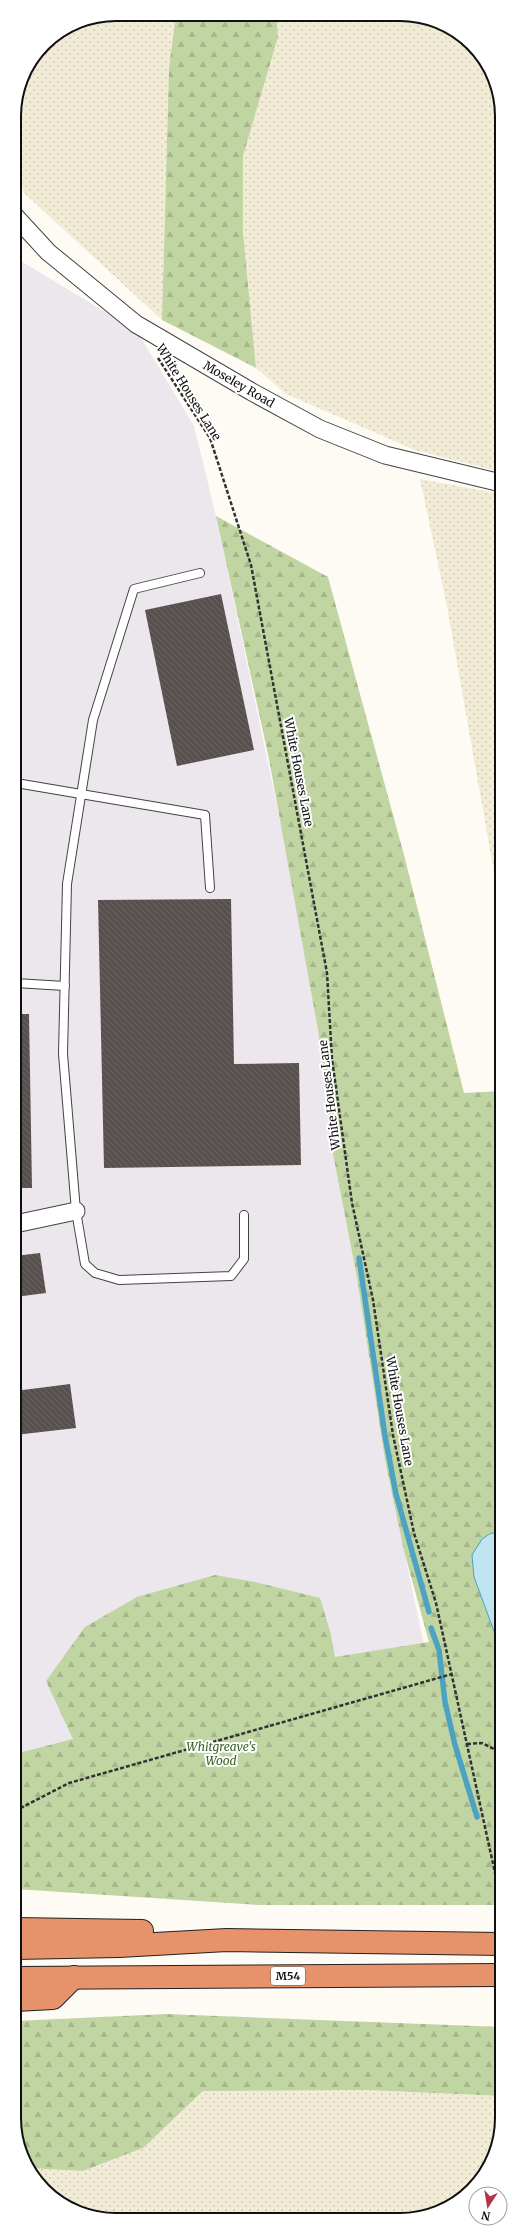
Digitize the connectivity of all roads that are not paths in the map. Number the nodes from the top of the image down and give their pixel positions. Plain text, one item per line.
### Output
1 (21, 223) edge
2 (495, 482) edge
3 (200, 573) dead end
4 (21, 784) edge
5 (82, 794) junction
6 (210, 888) dead end
7 (21, 983) edge
8 (65, 986) junction
9 (76, 1212) junction
10 (244, 1215) dead end
11 (21, 1223) edge
12 (21, 1929) edge
13 (227, 1940) junction
14 (495, 1944) edge
15 (21, 1948) edge
16 (495, 1975) edge
17 (74, 1977) junction
18 (21, 1978) edge
19 (21, 2000) edge

1 - 2 street, Moseley Road
3 - 5 lane
4 - 5 lane
5 - 6 lane
5 - 8 lane
7 - 8 lane
8 - 9 lane
9 - 10 lane
9 - 11 street
12 - 13 highway
13 - 14 highway
13 - 15 highway
16 - 17 highway, M54
17 - 18 highway, M54
17 - 19 highway

